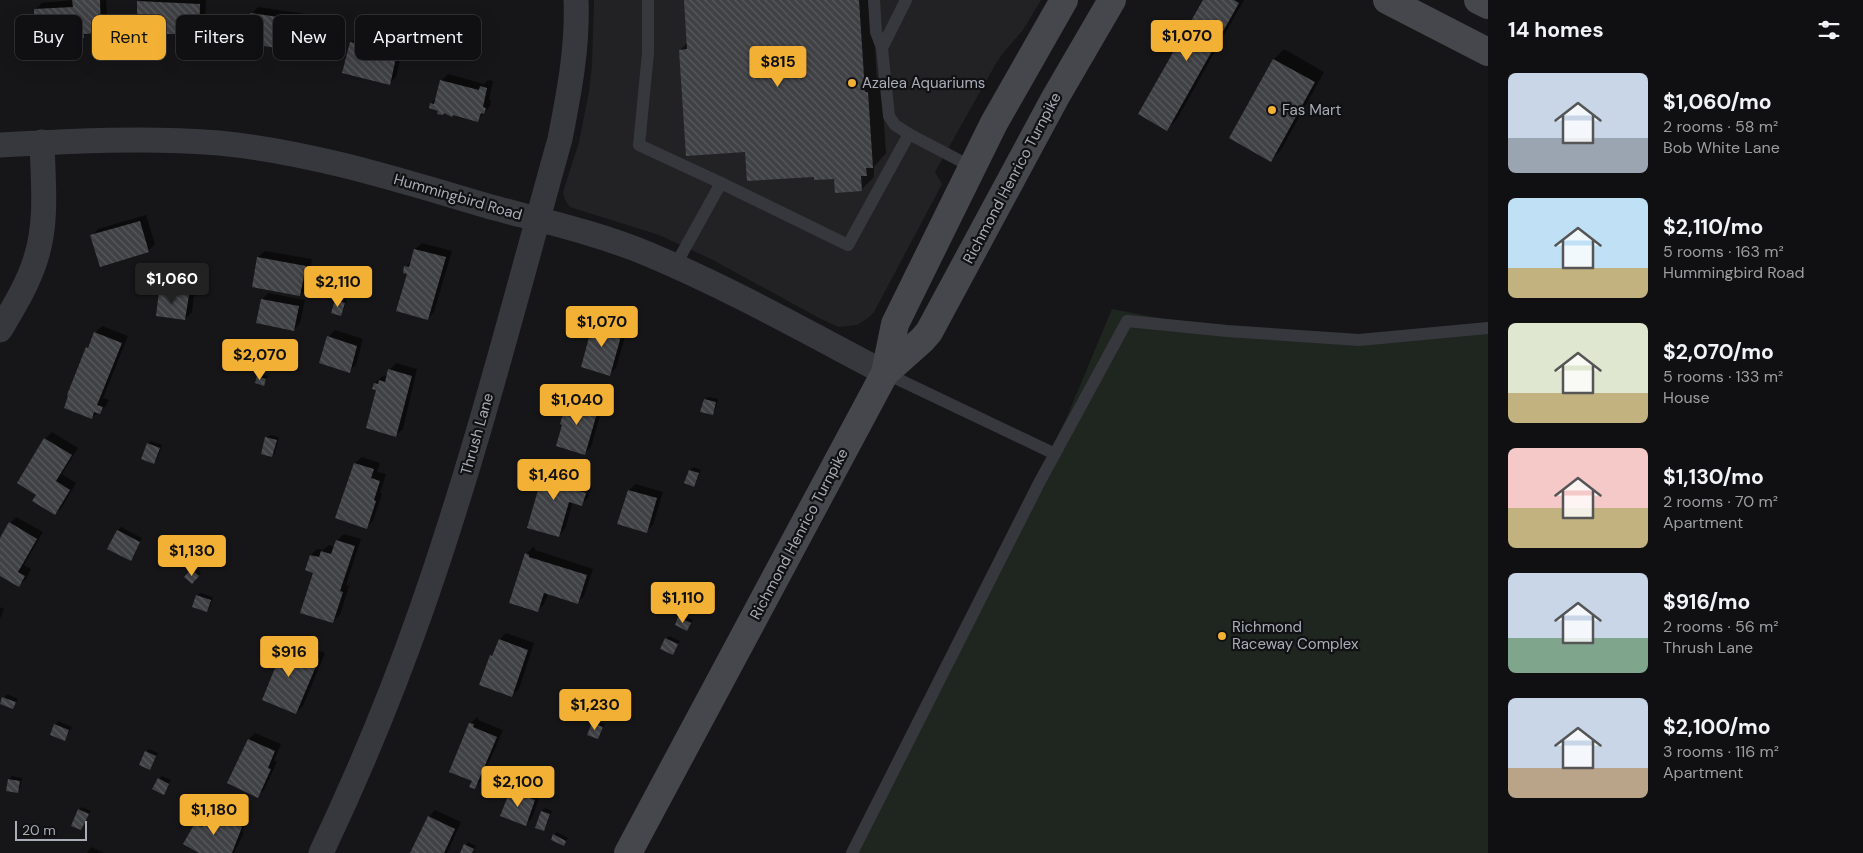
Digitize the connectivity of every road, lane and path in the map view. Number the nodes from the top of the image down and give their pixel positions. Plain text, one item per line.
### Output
1 (576, 0) edge
2 (648, 0) edge
3 (874, 0) edge
4 (906, 0) edge
5 (1064, 0) edge
6 (1112, 0) edge
7 (1387, 0) edge
8 (882, 48) junction
9 (1488, 52) edge
10 (909, 134) junction
11 (42, 142) junction
12 (0, 145) edge
13 (972, 167) junction
14 (721, 183) junction
15 (537, 220) junction
16 (675, 266) junction
17 (1488, 328) edge
18 (0, 330) edge
19 (885, 373) junction
20 (1055, 454) junction
21 (321, 853) edge
22 (628, 853) edge
23 (852, 853) edge

1 - 15 street, Thrush Lane
2 - 14 lane
3 - 8 lane
4 - 8 lane
5 - 13 main road, Richmond Henrico Turnpike
6 - 19 main road, Richmond Henrico Turnpike
7 - 9 main road
8 - 10 lane
10 - 13 lane
10 - 14 lane
11 - 12 street, Hummingbird Road
11 - 15 street, Hummingbird Road
11 - 18 street
13 - 19 main road, Richmond Henrico Turnpike
14 - 16 lane
15 - 16 street, Hummingbird Road
15 - 21 street, Thrush Lane
16 - 19 street, Hummingbird Road
17 - 20 lane
19 - 20 lane
19 - 22 main road, Richmond Henrico Turnpike
20 - 23 lane

